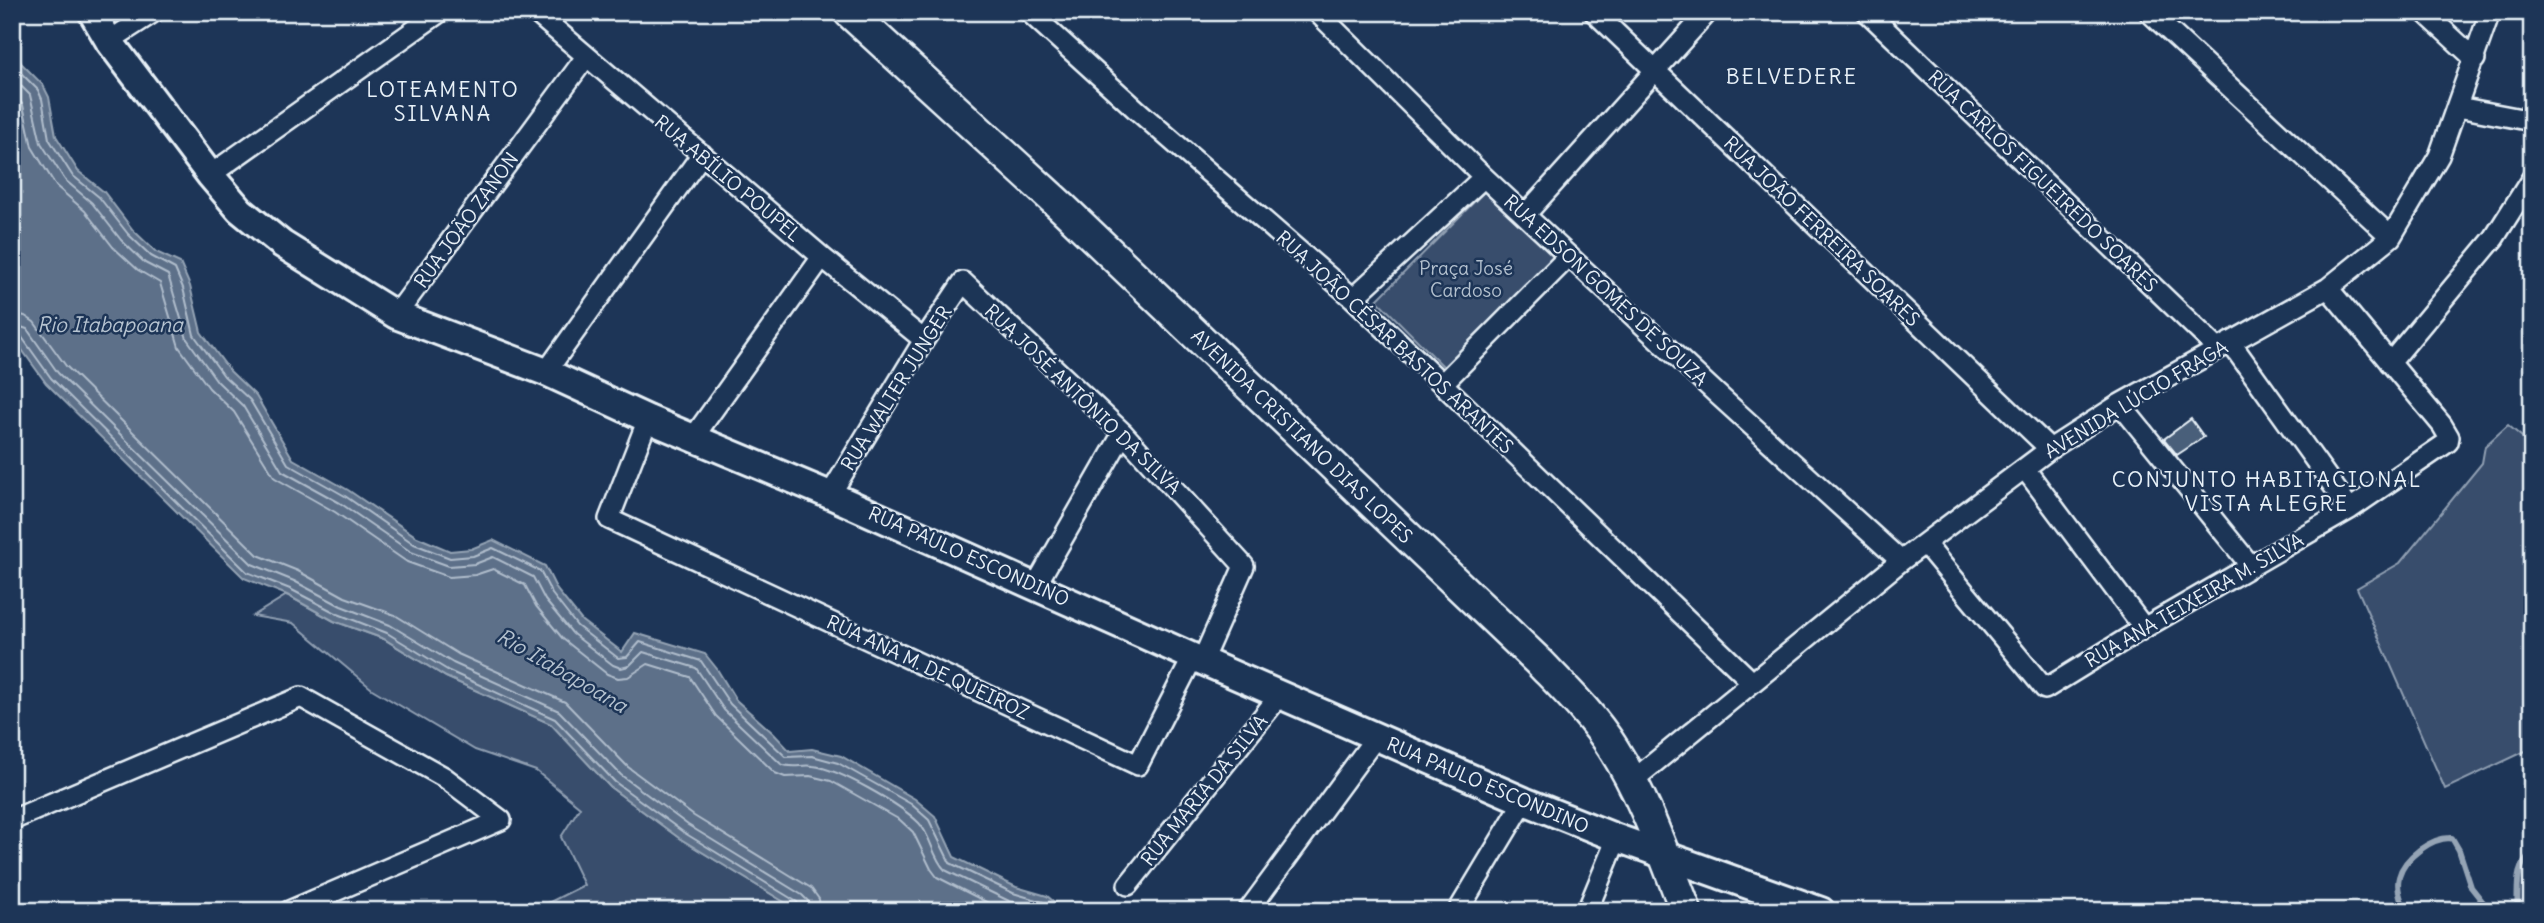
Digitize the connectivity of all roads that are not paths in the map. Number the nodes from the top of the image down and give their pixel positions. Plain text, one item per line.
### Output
1 (92, 12) edge
2 (154, 12) edge
3 (440, 12) edge
4 (535, 12) edge
5 (849, 12) edge
6 (1029, 12) edge
7 (1317, 12) edge
8 (1594, 12) edge
9 (1708, 12) edge
10 (1867, 12) edge
11 (2149, 12) edge
12 (2424, 12) edge
13 (2490, 12) edge
14 (109, 41) junction
15 (586, 57) junction
16 (2475, 59) junction
17 (1654, 69) junction
18 (2458, 107) junction
19 (2532, 121) edge
20 (702, 154) junction
21 (210, 175) junction
22 (1483, 177) junction
23 (2532, 178) edge
24 (1525, 215) junction
25 (2391, 237) junction
26 (1569, 256) junction
27 (822, 257) junction
28 (963, 282) joint
29 (2328, 288) junction
30 (1353, 298) junction
31 (396, 315) junction
32 (924, 340) junction
33 (2224, 346) junction
34 (2390, 363) junction
35 (546, 372) junction
36 (1443, 383) junction
37 (2120, 404) junction
38 (648, 419) junction
39 (1123, 433) junction
40 (693, 438) junction
41 (2050, 449) junction
42 (2025, 469) junction
43 (830, 495) junction
44 (2350, 509) junction
45 (1925, 544) junction
46 (1901, 561) junction
47 (2251, 566) junction
48 (1035, 585) junction
49 (2144, 628) junction
50 (1198, 659) junction
51 (1752, 682) junction
52 (1281, 694) junction
53 (1376, 737) junction
54 (1632, 782) junction
55 (1524, 801) junction
56 (12, 820) edge
57 (1617, 838) junction
58 (1664, 856) junction
59 (1128, 885) dead end
60 (289, 911) edge
61 (1248, 911) edge
62 (1458, 911) edge
63 (1587, 911) edge
64 (1686, 911) edge
65 (1821, 911) edge

1 - 14 main road, RUA PAULO ESCONDINO
2 - 14 street
3 - 21 street
4 - 15 street, RUA ABÍLIO POUPEL
5 - 54 main road, AVENIDA CRISTIANO DIAS LOPES
6 - 30 street, RUA JOÃO CÉSAR BASTOS ARANTES
7 - 22 street, RUA EDSON GOMES DE SOUZA
8 - 17 street, RUA JOÃO FERREIRA SOARES
9 - 17 street
10 - 33 street, RUA CARLOS FIGUEIREDO SOARES
11 - 25 street
12 - 16 street
13 - 16 street, AVENIDA LÚCIO FRAGA
14 - 21 main road, RUA PAULO ESCONDINO
15 - 20 street, RUA ABÍLIO POUPEL
15 - 31 street, RUA JOÃO ZANON
16 - 18 street, AVENIDA LÚCIO FRAGA
17 - 24 street
17 - 41 street, RUA JOÃO FERREIRA SOARES
18 - 19 street
18 - 25 street, AVENIDA LÚCIO FRAGA
20 - 27 street, RUA ABÍLIO POUPEL
20 - 35 street
21 - 31 main road, RUA PAULO ESCONDINO
22 - 24 street, RUA EDSON GOMES DE SOUZA
22 - 30 street
23 - 34 street
24 - 26 street, RUA EDSON GOMES DE SOUZA
25 - 29 street, AVENIDA LÚCIO FRAGA
26 - 36 street
26 - 46 street, RUA EDSON GOMES DE SOUZA
27 - 32 street, RUA ABÍLIO POUPEL
27 - 40 street
28 - 32 street, RUA WALTER JUNGER
28 - 39 street, RUA JOSÉ ANTÔNIO DA SILVA
29 - 33 street, AVENIDA LÚCIO FRAGA
29 - 34 street
30 - 36 street, RUA JOÃO CÉSAR BASTOS ARANTES
31 - 35 main road, RUA PAULO ESCONDINO
32 - 43 street, RUA WALTER JUNGER
33 - 37 street, AVENIDA LÚCIO FRAGA
33 - 44 street, RUA CARLOS FIGUEIREDO SOARES
34 - 44 street, RUA ANA TEIXEIRA M. SILVA
35 - 38 main road, RUA PAULO ESCONDINO
36 - 51 street, RUA JOÃO CÉSAR BASTOS ARANTES
37 - 41 street, AVENIDA LÚCIO FRAGA
37 - 47 street
38 - 40 main road, RUA PAULO ESCONDINO
38 - 50 street, RUA ANA M. DE QUEIROZ
39 - 48 street
39 - 50 street, RUA JOSÉ ANTÔNIO DA SILVA
40 - 43 main road, RUA PAULO ESCONDINO
41 - 42 street, AVENIDA LÚCIO FRAGA
42 - 45 street, AVENIDA LÚCIO FRAGA
42 - 49 street
43 - 48 main road, RUA PAULO ESCONDINO
44 - 47 street, RUA ANA TEIXEIRA M. SILVA
45 - 46 street, AVENIDA LÚCIO FRAGA
45 - 49 street, RUA ANA TEIXEIRA M. SILVA
46 - 51 street, AVENIDA LÚCIO FRAGA
47 - 49 street, RUA ANA TEIXEIRA M. SILVA
48 - 50 main road, RUA PAULO ESCONDINO
50 - 52 main road, RUA PAULO ESCONDINO
51 - 54 street, AVENIDA LÚCIO FRAGA
52 - 53 main road, RUA PAULO ESCONDINO
52 - 59 street, RUA MARIA DA SILVA
53 - 55 main road, RUA PAULO ESCONDINO
53 - 61 street
54 - 58 main road, AVENIDA CRISTIANO DIAS LOPES
55 - 57 main road, RUA PAULO ESCONDINO
55 - 62 street
56 - 60 street
57 - 58 main road, RUA PAULO ESCONDINO
57 - 63 street
58 - 64 main road, AVENIDA CRISTIANO DIAS LOPES
58 - 65 main road, RUA PAULO ESCONDINO

